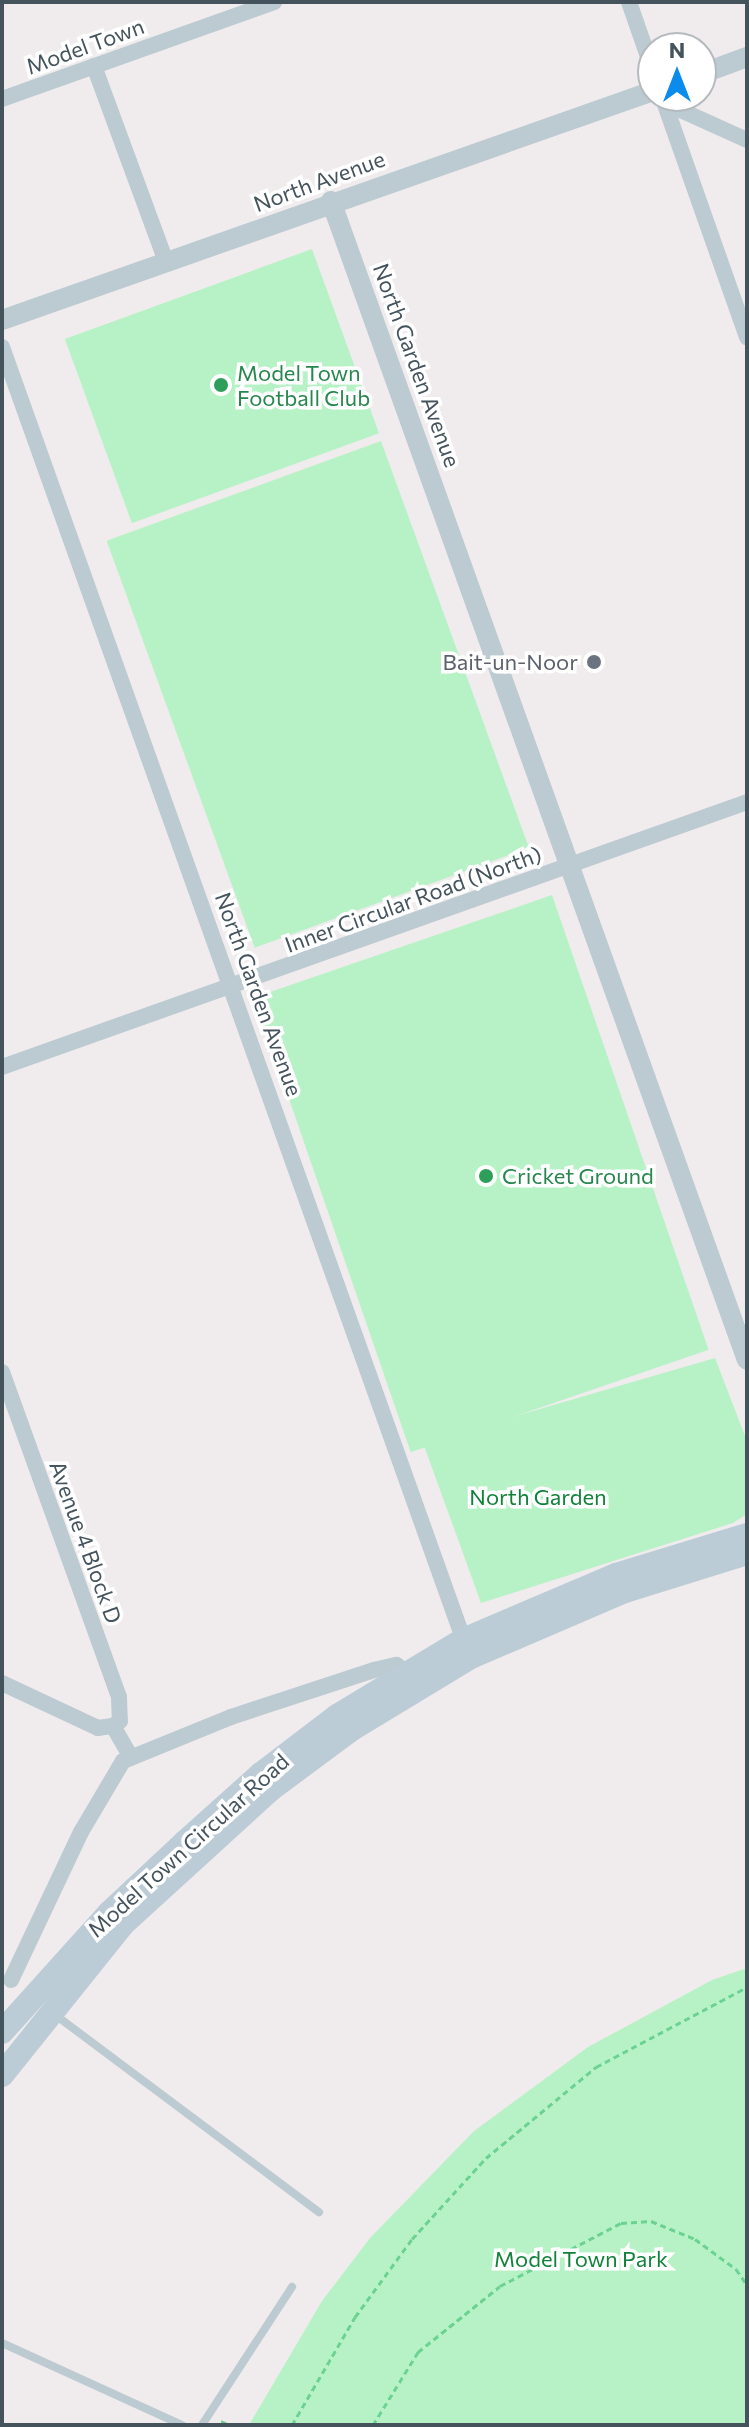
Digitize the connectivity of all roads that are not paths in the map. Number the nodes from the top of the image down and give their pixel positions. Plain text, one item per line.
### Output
1 (629, 2) edge
2 (271, 3) edge
3 (639, 32) edge
4 (747, 57) edge
5 (94, 66) junction
6 (717, 68) edge
7 (2, 99) edge
8 (637, 104) edge
9 (665, 112) edge
10 (690, 112) edge
11 (747, 140) edge
12 (331, 201) junction
13 (166, 262) junction
14 (2, 320) edge
15 (747, 338) edge
16 (2, 347) edge
17 (747, 802) edge
18 (570, 866) junction
19 (231, 988) junction
20 (2, 1067) edge
21 (747, 1360) edge
22 (2, 1372) edge
23 (747, 1535) edge
24 (747, 1553) edge
25 (467, 1648) junction
26 (407, 1672) junction
27 (2, 1683) edge
28 (113, 1726) junction
29 (130, 1756) junction
30 (6, 1980) edge
31 (40, 2003) junction
32 (2, 2032) edge
33 (2, 2075) edge
34 (319, 2212) dead end
35 (292, 2287) dead end
36 (2, 2343) edge
37 (182, 2425) edge
38 (202, 2425) edge

1 - 3 street
2 - 5 street, Model Town
4 - 6 street
5 - 7 street, Model Town
5 - 13 street
8 - 12 street, North Avenue
9 - 15 street
10 - 11 street
12 - 13 street, North Avenue
12 - 18 street, North Garden Avenue
13 - 14 street, North Avenue
16 - 19 street, North Garden Avenue
17 - 18 street, Inner Circular Road (North)
18 - 19 street, Inner Circular Road (North)
18 - 21 street, North Garden Avenue
19 - 20 street, Inner Circular Road (North)
19 - 25 street, North Garden Avenue
22 - 28 street, Avenue 4 Block D
23 - 25 main road, Model Town Circular Road
24 - 25 main road, Model Town Circular Road
25 - 26 main road, Model Town Circular Road
25 - 31 main road, Model Town Circular Road
26 - 29 street
26 - 31 main road, Model Town Circular Road
27 - 28 street
28 - 29 street
29 - 30 street
30 - 31 street
31 - 32 main road, Model Town Circular Road
31 - 33 main road, Model Town Circular Road
31 - 34 lane
35 - 38 lane
36 - 37 lane

